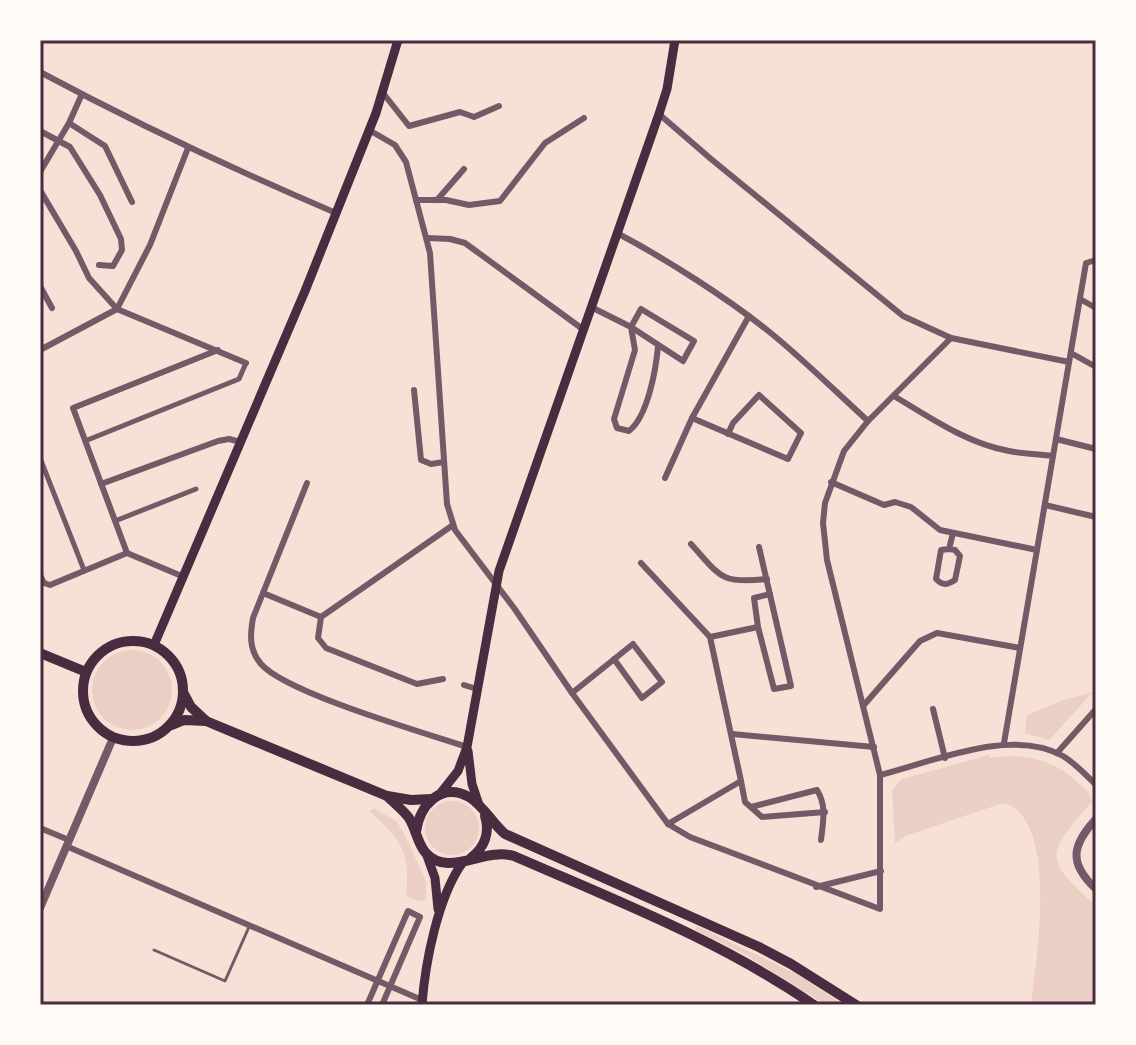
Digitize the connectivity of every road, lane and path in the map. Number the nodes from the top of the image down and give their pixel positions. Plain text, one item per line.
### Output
1 (398, 40) edge
2 (675, 40) edge
3 (40, 72) edge
4 (383, 93) junction
5 (82, 94) junction
6 (499, 106) dead end
7 (659, 114) junction
8 (584, 118) dead end
9 (69, 123) junction
10 (369, 130) junction
11 (40, 131) edge
12 (58, 141) junction
13 (188, 148) junction
14 (464, 169) dead end
15 (40, 172) edge
16 (40, 190) edge
17 (416, 200) junction
18 (437, 200) junction
19 (132, 202) dead end
20 (336, 213) junction
21 (617, 233) junction
22 (427, 238) junction
23 (1096, 260) edge
24 (99, 265) dead end
25 (40, 286) edge
26 (1080, 299) junction
27 (591, 307) junction
28 (52, 308) dead end
29 (1096, 308) edge
30 (117, 309) junction
31 (749, 316) junction
32 (631, 327) junction
33 (584, 330) junction
34 (951, 338) junction
35 (658, 346) junction
36 (40, 350) edge
37 (218, 350) junction
38 (1071, 353) junction
39 (1069, 362) junction
40 (246, 363) joint
41 (1096, 367) edge
42 (414, 390) dead end
43 (894, 396) junction
44 (692, 418) junction
45 (868, 421) junction
46 (728, 434) junction
47 (1056, 439) junction
48 (85, 441) junction
49 (241, 442) junction
50 (1095, 448) edge
51 (1053, 456) junction
52 (40, 458) edge
53 (444, 462) junction
54 (665, 478) dead end
55 (831, 482) junction
56 (307, 483) dead end
57 (101, 484) junction
58 (196, 489) dead end
59 (1045, 505) junction
60 (1096, 517) edge
61 (115, 521) junction
62 (453, 525) junction
63 (953, 533) junction
64 (691, 544) dead end
65 (759, 547) dead end
66 (949, 549) junction
67 (1037, 550) junction
68 (127, 553) junction
69 (641, 563) dead end
70 (84, 570) junction
71 (40, 575) edge
72 (184, 577) junction
73 (767, 579) junction
74 (496, 584) junction
75 (263, 593) junction
76 (770, 594) junction
77 (321, 617) junction
78 (758, 627) junction
79 (710, 637) junction
80 (154, 645) junction
81 (1020, 648) junction
82 (40, 653) edge
83 (614, 659) junction
84 (86, 672) junction
85 (443, 679) dead end
86 (464, 685) dead end
87 (477, 689) junction
88 (183, 692) junction
89 (572, 693) junction
90 (863, 706) junction
91 (933, 709) dead end
92 (1096, 709) edge
93 (206, 721) junction
94 (164, 731) junction
95 (732, 734) junction
96 (113, 738) junction
97 (1004, 743) junction
98 (467, 747) junction
99 (874, 747) junction
100 (1057, 753) junction
101 (945, 758) junction
102 (880, 775) junction
103 (741, 781) junction
104 (1096, 785) edge
105 (387, 796) junction
106 (435, 797) junction
107 (751, 807) junction
108 (481, 809) junction
109 (825, 812) junction
110 (1096, 819) edge
111 (668, 824) junction
112 (40, 828) edge
113 (416, 832) junction
114 (821, 840) dead end
115 (68, 843) junction
116 (426, 853) junction
117 (466, 861) junction
118 (881, 871) junction
119 (816, 887) junction
120 (1096, 889) edge
121 (40, 908) edge
122 (438, 912) junction
123 (249, 926) junction
124 (154, 950) dead end
125 (377, 982) junction
126 (389, 987) junction
127 (422, 1002) edge
128 (367, 1005) edge
129 (382, 1005) edge
130 (814, 1005) edge
131 (856, 1005) edge

1 - 4 main road
2 - 7 main road
3 - 5 street
4 - 6 street
4 - 10 main road
5 - 9 street
5 - 13 street
7 - 21 main road
7 - 34 street
8 - 18 street
9 - 12 street
9 - 19 street
10 - 17 street
10 - 20 main road
11 - 12 street
12 - 15 street
12 - 24 street
13 - 20 street
13 - 30 street
14 - 18 street
16 - 30 street
17 - 18 street
17 - 22 street
20 - 49 main road
21 - 27 main road
21 - 31 street
22 - 33 street
22 - 53 street
23 - 26 street
25 - 28 street
26 - 29 street
26 - 38 street
27 - 32 street
27 - 33 main road
30 - 36 street
30 - 37 street
31 - 44 street
31 - 45 street
32 - 35 street
32 - 35 street
32 - 35 street
33 - 74 main road
34 - 39 street
34 - 43 street
37 - 40 street
37 - 48 street
38 - 39 street
38 - 41 street
39 - 47 street
40 - 48 street
42 - 53 street
43 - 45 street
43 - 51 street
44 - 46 street
44 - 54 street
45 - 55 street
46 - 46 street
47 - 50 street
47 - 51 street
48 - 57 street
49 - 57 street
49 - 72 main road
51 - 59 street
52 - 70 street
53 - 62 street
55 - 63 street
55 - 90 street
56 - 75 street
57 - 61 street
58 - 61 street
59 - 60 street
59 - 67 street
61 - 68 street
62 - 74 street
62 - 77 street
63 - 66 street
63 - 67 street
64 - 73 street
65 - 73 street
66 - 66 street
67 - 81 street
68 - 70 street
68 - 72 street
69 - 79 street
70 - 71 street
72 - 80 main road
73 - 76 street
74 - 87 main road
74 - 89 street
75 - 77 street
75 - 98 street
76 - 78 street
76 - 78 street
77 - 85 street
78 - 79 street
79 - 95 street
80 - 84 main road
80 - 88 main road
81 - 90 street
81 - 97 street
82 - 84 main road
83 - 83 street
83 - 89 street
84 - 96 main road
86 - 87 street
87 - 98 main road
88 - 93 main road
88 - 94 main road
89 - 111 street
90 - 99 street
91 - 101 street
92 - 100 street
93 - 94 main road
93 - 105 main road
94 - 96 main road
95 - 99 street
95 - 103 street
96 - 115 street
97 - 100 street
97 - 101 street
98 - 106 main road
98 - 108 main road
99 - 102 street
100 - 104 street
101 - 102 street
102 - 118 street
103 - 107 street
103 - 111 street
105 - 106 main road
105 - 113 main road
106 - 108 main road
106 - 113 main road
107 - 109 street
107 - 109 street
108 - 117 main road
108 - 131 main road
109 - 114 street
110 - 120 street
111 - 119 street
112 - 115 street
113 - 116 main road
115 - 121 street
115 - 123 street
116 - 117 main road
116 - 122 main road
117 - 122 main road
117 - 130 main road
118 - 119 street
118 - 119 street
122 - 127 main road
123 - 124 lane
123 - 125 street
125 - 126 street
125 - 126 street
125 - 128 street
126 - 127 street
126 - 129 street

